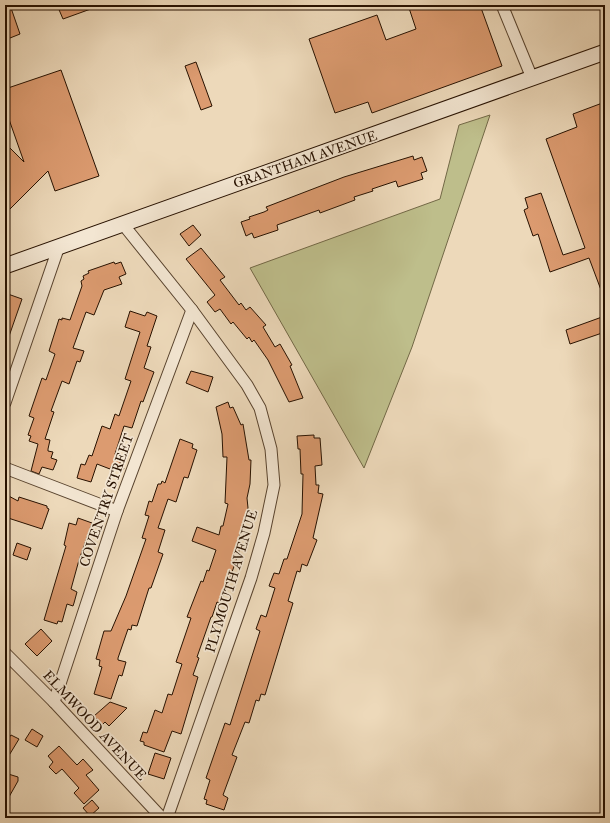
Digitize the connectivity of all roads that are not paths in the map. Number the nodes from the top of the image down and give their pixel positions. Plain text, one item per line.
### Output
1 (502, 5) edge
2 (605, 52) edge
3 (532, 78) junction
4 (122, 224) junction
5 (58, 246) junction
6 (5, 266) edge
7 (192, 310) junction
8 (5, 403) edge
9 (5, 468) edge
10 (117, 510) junction
11 (5, 653) edge
12 (54, 702) junction
13 (162, 818) edge
14 (167, 818) edge

1 - 3 street
2 - 3 street, GRANTHAM AVENUE
3 - 4 street, GRANTHAM AVENUE
4 - 5 street, GRANTHAM AVENUE
4 - 7 street, PLYMOUTH AVENUE
5 - 6 street, GRANTHAM AVENUE
5 - 8 street
7 - 10 street, COVENTRY STREET
7 - 14 street, PLYMOUTH AVENUE
9 - 10 street
10 - 12 street, COVENTRY STREET
11 - 12 street, ELMWOOD AVENUE
12 - 13 street, ELMWOOD AVENUE

